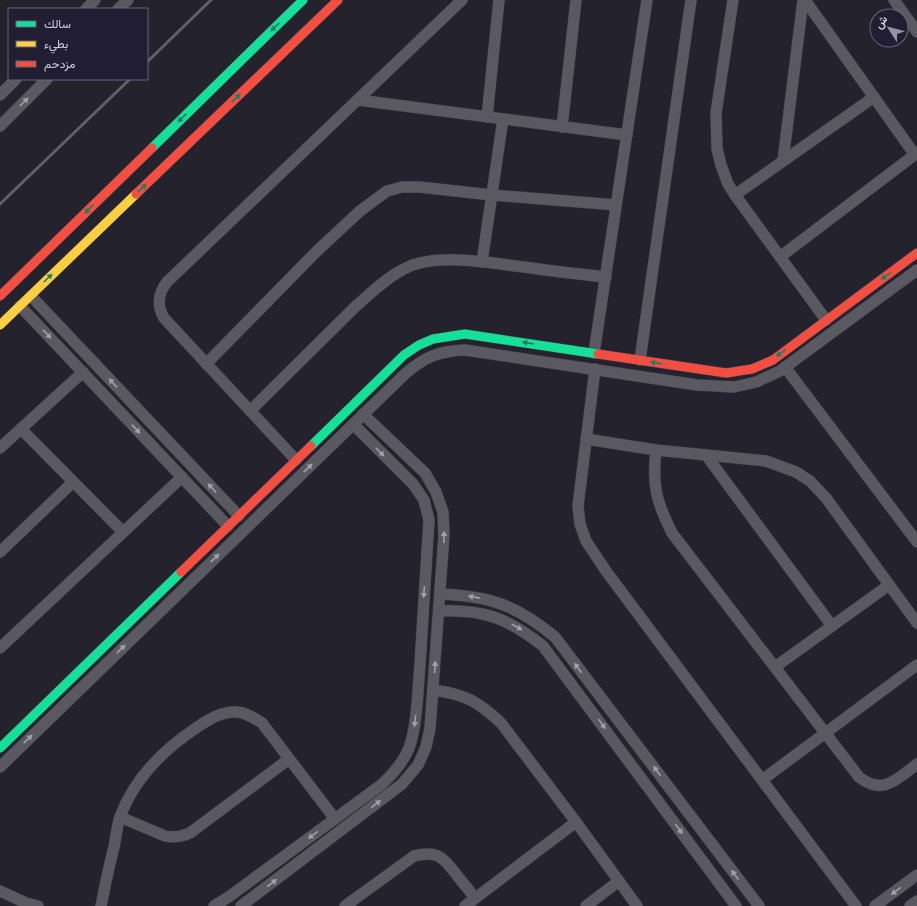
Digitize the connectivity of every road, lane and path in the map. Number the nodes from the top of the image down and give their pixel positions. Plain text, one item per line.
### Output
1 (95, 0) edge
2 (128, 0) edge
3 (303, 0) edge
4 (338, 0) edge
5 (462, 0) edge
6 (499, 0) edge
7 (576, 0) edge
8 (647, 0) edge
9 (691, 0) edge
10 (733, 0) edge
11 (804, 0) edge
12 (894, 0) edge
13 (87, 8) edge
14 (119, 8) edge
15 (917, 32) edge
16 (15, 80) edge
17 (46, 80) edge
18 (0, 95) edge
19 (874, 97) junction
20 (358, 100) junction
21 (487, 117) junction
22 (503, 119) junction
23 (0, 126) edge
24 (562, 127) junction
25 (627, 135) junction
26 (174, 142) junction
27 (916, 154) edge
28 (783, 161) junction
29 (492, 195) junction
30 (735, 195) junction
31 (616, 205) junction
32 (917, 253) edge
33 (780, 257) junction
34 (482, 262) junction
35 (917, 270) edge
36 (606, 278) junction
37 (0, 296) edge
38 (31, 296) junction
39 (20, 306) junction
40 (826, 320) junction
41 (0, 325) edge
42 (487, 336) junction
43 (484, 352) junction
44 (594, 353) junction
45 (640, 360) junction
46 (206, 364) junction
47 (785, 367) junction
48 (595, 369) junction
49 (83, 372) junction
50 (250, 410) junction
51 (363, 414) junction
52 (353, 424) junction
53 (21, 429) junction
54 (586, 439) junction
55 (0, 448) edge
56 (656, 450) junction
57 (706, 455) junction
58 (296, 460) junction
59 (182, 477) junction
60 (73, 482) junction
61 (239, 516) junction
62 (228, 526) junction
63 (123, 532) junction
64 (917, 542) edge
65 (0, 552) edge
66 (889, 585) junction
67 (440, 594) junction
68 (439, 611) junction
69 (917, 623) edge
70 (832, 626) junction
71 (0, 648) edge
72 (917, 665) edge
73 (775, 667) junction
74 (433, 690) junction
75 (826, 734) junction
76 (0, 746) edge
77 (289, 759) junction
78 (917, 764) edge
79 (0, 767) edge
80 (762, 780) junction
81 (120, 817) junction
82 (335, 819) junction
83 (576, 822) junction
84 (917, 875) edge
85 (619, 881) junction
86 (0, 891) edge
87 (475, 898) junction
88 (917, 901) edge
89 (38, 906) edge
90 (101, 906) edge
91 (214, 906) edge
92 (241, 906) edge
93 (345, 906) edge
94 (465, 906) edge
95 (586, 906) edge
96 (637, 906) edge
97 (736, 906) edge
98 (759, 906) edge
99 (856, 906) edge
100 (875, 906) edge
101 (910, 906) edge

1 - 13 street
2 - 14 street
3 -> 26 street
26 -> 4 street
5 - 20 street
6 - 21 street
7 - 24 street
8 - 25 street
9 - 45 street
10 - 30 street
11 - 19 street
11 - 28 street
12 - 15 street
16 - 18 street
23 -> 17 street
19 - 27 street
19 - 28 street
20 - 21 street
20 - 46 street
21 - 22 street
22 - 24 street
22 - 29 street
24 - 25 street
25 - 31 street
26 -> 37 street
38 -> 26 street
27 - 33 street
28 - 30 street
29 - 31 street
29 - 34 street
29 - 46 street
30 - 33 street
31 - 36 street
32 -> 40 street
33 - 40 street
34 - 36 street
34 - 50 street
35 - 47 street
36 - 44 street
38 - 39 street
61 -> 38 street
39 - 41 street
39 -> 49 street
40 -> 45 street
42 - 43 street
44 -> 42 street
42 - 58 street
43 - 48 street
43 - 51 street
44 - 45 street
46 - 50 street
47 - 48 street
47 - 64 street
48 - 54 street
49 - 53 street
49 -> 59 street
50 - 58 street
51 - 52 street
67 -> 51 street
79 -> 52 street
52 -> 82 street
53 - 55 street
53 - 60 street
54 - 56 street
54 - 80 street
56 - 57 street
56 - 73 street
57 - 66 street
57 - 70 street
58 - 61 street
59 - 62 street
59 - 63 street
60 - 63 street
60 - 65 street
61 - 62 street
62 - 76 street
63 - 71 street
66 - 69 street
66 - 70 street
67 - 68 street
98 -> 67 street
74 -> 68 street
68 -> 97 street
70 - 73 street
72 - 75 street
73 - 75 street
74 - 83 street
92 -> 74 street
75 - 78 street
75 - 80 street
77 - 81 street
77 - 81 street
77 - 82 street
80 - 99 street
81 - 90 street
82 -> 91 street
83 - 85 street
83 - 87 street
84 -> 100 street
85 - 95 street
85 - 96 street
86 - 89 street
87 - 93 street
87 - 94 street
88 - 101 street

